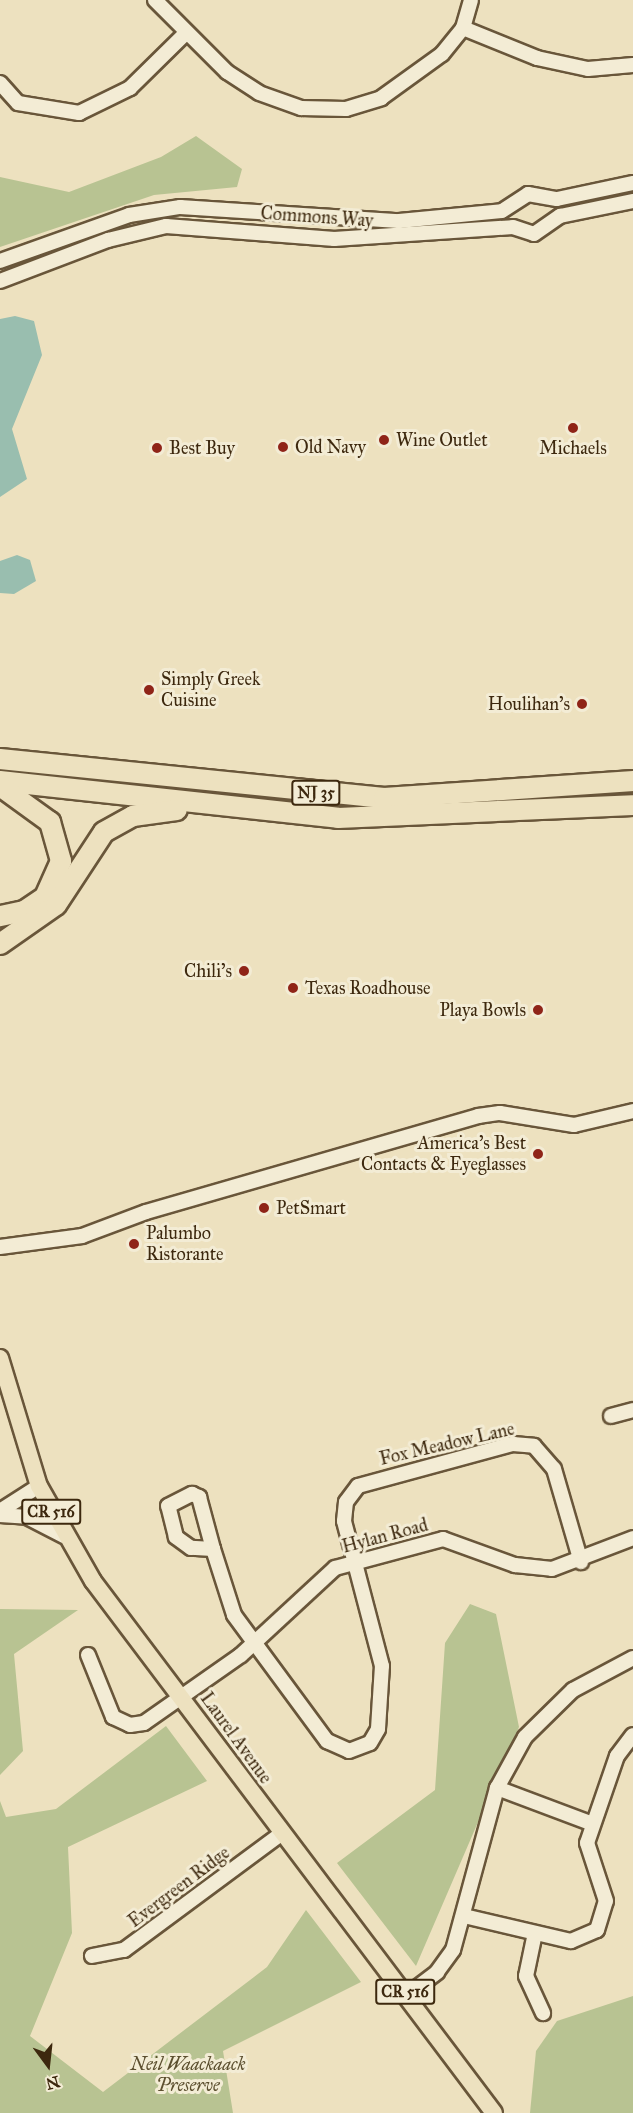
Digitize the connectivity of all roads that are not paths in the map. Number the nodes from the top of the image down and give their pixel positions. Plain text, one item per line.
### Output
1 (155, 0) edge
2 (471, 0) edge
3 (463, 28) junction
4 (186, 33) junction
5 (633, 65) edge
6 (0, 83) edge
7 (633, 183) edge
8 (633, 201) edge
9 (0, 261) edge
10 (0, 281) edge
11 (0, 759) edge
12 (0, 781) edge
13 (633, 781) edge
14 (0, 786) edge
15 (633, 805) edge
16 (250, 810) junction
17 (0, 916) edge
18 (0, 945) edge
19 (633, 1111) edge
20 (0, 1247) edge
21 (0, 1359) edge
22 (633, 1410) edge
23 (610, 1416) dead end
24 (39, 1486) junction
25 (0, 1513) edge
26 (64, 1536) junction
27 (633, 1538) edge
28 (213, 1549) dead end
29 (355, 1561) junction
30 (581, 1562) junction
31 (255, 1643) junction
32 (88, 1655) dead end
33 (633, 1658) edge
34 (184, 1700) junction
35 (633, 1735) edge
36 (497, 1788) junction
37 (590, 1824) junction
38 (282, 1833) junction
39 (464, 1916) junction
40 (535, 1933) junction
41 (92, 1956) dead end
42 (407, 1995) junction
43 (543, 2013) dead end
44 (494, 2113) edge

1 - 4 street
2 - 3 street
3 - 4 street
3 - 5 street
4 - 6 street
7 - 9 street, Commons Way
8 - 10 street, Commons Way
11 - 13 highway, NJ 35
12 - 16 highway, NJ 35
14 - 17 highway
15 - 16 highway, NJ 35
16 - 18 highway
19 - 20 street
21 - 24 main road, Laurel Avenue / CR 516
22 - 23 street
24 - 25 street
24 - 26 main road, Laurel Avenue / CR 516
25 - 26 street
26 - 34 main road, Laurel Avenue / CR 516
27 - 30 street, Hylan Road
28 - 31 street, Fox Meadow Lane
29 - 30 street, Hylan Road
29 - 30 street, Fox Meadow Lane
29 - 31 street, Hylan Road
29 - 31 street, Fox Meadow Lane
31 - 34 street, Hylan Road
32 - 34 street, Hylan Road
33 - 36 street
34 - 38 main road, Laurel Avenue / CR 516
35 - 37 street
36 - 37 street
36 - 39 street
37 - 40 street
38 - 41 street, Evergreen Ridge
38 - 42 main road, Laurel Avenue / CR 516
39 - 40 street
39 - 42 street
40 - 43 street
42 - 44 main road, Laurel Avenue / CR 516

